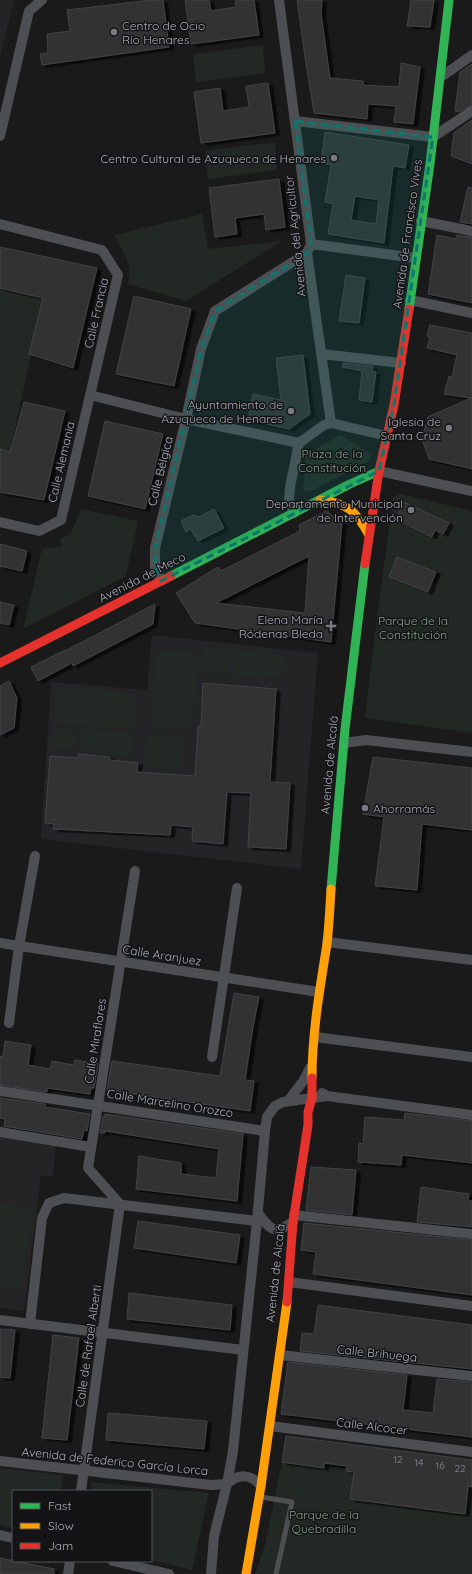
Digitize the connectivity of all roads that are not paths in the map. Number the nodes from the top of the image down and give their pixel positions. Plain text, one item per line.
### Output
1 (42, 0) edge
2 (279, 0) edge
3 (449, 0) edge
4 (472, 56) edge
5 (441, 77) junction
6 (472, 111) edge
7 (295, 121) junction
8 (0, 136) edge
9 (433, 137) junction
10 (421, 221) junction
11 (0, 224) edge
12 (472, 231) edge
13 (309, 248) junction
14 (416, 258) junction
15 (410, 300) junction
16 (472, 313) edge
17 (321, 354) junction
18 (401, 363) junction
19 (90, 395) junction
20 (186, 418) junction
21 (331, 423) junction
22 (387, 436) junction
23 (300, 443) junction
24 (379, 471) junction
25 (472, 491) edge
26 (319, 500) junction
27 (294, 513) junction
28 (0, 522) edge
29 (369, 535) junction
30 (162, 581) junction
31 (0, 663) edge
32 (344, 743) junction
33 (472, 752) edge
34 (35, 856) dead end
35 (135, 871) dead end
36 (237, 888) dead end
37 (327, 942) junction
38 (0, 943) edge
39 (19, 946) junction
40 (472, 960) edge
41 (121, 962) junction
42 (223, 977) junction
43 (319, 992) junction
44 (9, 1023) dead end
45 (315, 1037) junction
46 (212, 1057) dead end
47 (472, 1058) edge
48 (312, 1063) junction
49 (312, 1080) junction
50 (0, 1091) edge
51 (327, 1096) junction
52 (312, 1098) junction
53 (291, 1101) junction
54 (98, 1106) junction
55 (308, 1112) junction
56 (472, 1115) edge
57 (264, 1131) junction
58 (0, 1132) edge
59 (91, 1147) junction
60 (120, 1204) junction
61 (258, 1217) junction
62 (294, 1218) junction
63 (472, 1234) edge
64 (288, 1282) junction
65 (472, 1306) edge
66 (0, 1320) edge
67 (30, 1324) junction
68 (102, 1333) junction
69 (243, 1350) junction
70 (280, 1355) junction
71 (472, 1376) edge
72 (270, 1426) junction
73 (472, 1452) edge
74 (0, 1462) edge
75 (84, 1471) junction
76 (227, 1484) junction
77 (261, 1486) junction
78 (81, 1490) edge
79 (259, 1497) junction
80 (0, 1535) edge
81 (12, 1538) edge
82 (70, 1562) edge
83 (117, 1562) edge
84 (68, 1574) edge
85 (169, 1574) edge
86 (211, 1574) edge
87 (246, 1574) edge
88 (276, 1574) edge

1 - 8 street
2 - 7 street, Avenida del Agricultor
3 - 5 street, Avenida de Francisco Vives
4 - 5 street
5 - 9 street, Avenida de Francisco Vives
6 - 9 street
7 - 9 street
7 - 13 street, Avenida del Agricultor
9 - 10 street, Avenida de Francisco Vives
10 - 12 street
10 - 14 street, Avenida de Francisco Vives
11 - 19 street, Calle Francia
13 - 14 street
13 - 17 street, Avenida del Agricultor
13 - 20 street, Calle Bélgica
14 - 15 street, Avenida de Francisco Vives
15 - 16 street
15 - 18 street, Avenida de Francisco Vives
17 - 18 street
17 - 21 street, Avenida del Agricultor
18 - 22 street, Avenida de Francisco Vives
19 - 20 street
19 - 28 street, Calle Alemania
20 - 23 street
20 - 30 street, Calle Bélgica
21 - 22 street
21 - 23 street
22 - 24 street, Avenida de Francisco Vives
23 - 27 street
24 - 25 street
24 - 26 street, Avenida de Meco
24 - 29 street, Avenida de Alcalá
26 - 27 street, Avenida de Meco
26 - 29 street
27 - 30 street, Avenida de Meco
29 - 32 street, Avenida de Alcalá
30 - 31 street, Avenida de Meco
32 - 33 street
32 - 37 street, Avenida de Alcalá
34 - 39 street
35 - 41 street, Calle Miraflores
36 - 42 street
37 - 40 street
37 - 43 street, Avenida de Alcalá
38 - 39 street, Calle Aranjuez
39 - 41 street, Calle Aranjuez
39 - 44 street
41 - 42 street, Calle Aranjuez
41 - 54 street, Calle Miraflores
42 - 43 street, Calle Aranjuez
42 - 46 street
43 - 45 street, Avenida de Alcalá
45 - 47 street
45 - 48 street, Avenida de Alcalá
48 - 49 street, Avenida de Alcalá
48 - 53 street, Avenida de Alcalá
49 - 51 street
49 - 52 street, Avenida de Alcalá
50 - 54 street, Calle Marcelino Orozco
51 - 52 street
51 - 56 street
52 - 53 street
52 - 55 street, Avenida de Alcalá
53 - 55 street
53 - 57 street, Avenida de Alcalá
54 - 57 street, Calle Marcelino Orozco
54 - 59 street, Calle Miraflores
55 - 62 street, Avenida de Alcalá
57 - 61 street, Avenida de Alcalá
58 - 59 street
59 - 60 street, Calle Miraflores
60 - 61 street
60 - 67 street
60 - 68 street, Calle de Rafael Alberti
61 - 62 street
61 - 69 street, Avenida de Alcalá
62 - 63 street
62 - 64 street, Avenida de Alcalá
64 - 65 street
64 - 70 street, Avenida de Alcalá
66 - 67 street
67 - 68 street
68 - 69 street
68 - 75 street, Calle de Rafael Alberti
69 - 76 street, Avenida de Alcalá
70 - 71 street, Calle Brihuega
70 - 72 street, Avenida de Alcalá
72 - 73 street, Calle Alcocer
72 - 77 street, Avenida de Alcalá
74 - 75 street, Avenida de Federico García Lorca
75 - 76 street, Avenida de Federico García Lorca
75 - 78 street, Calle de Rafael Alberti
76 - 77 street
76 - 86 street, Avenida de Alcalá
77 - 79 street, Avenida de Alcalá
79 - 87 street, Avenida de Alcalá
79 - 88 lane
80 - 81 street
82 - 84 street
83 - 85 street

